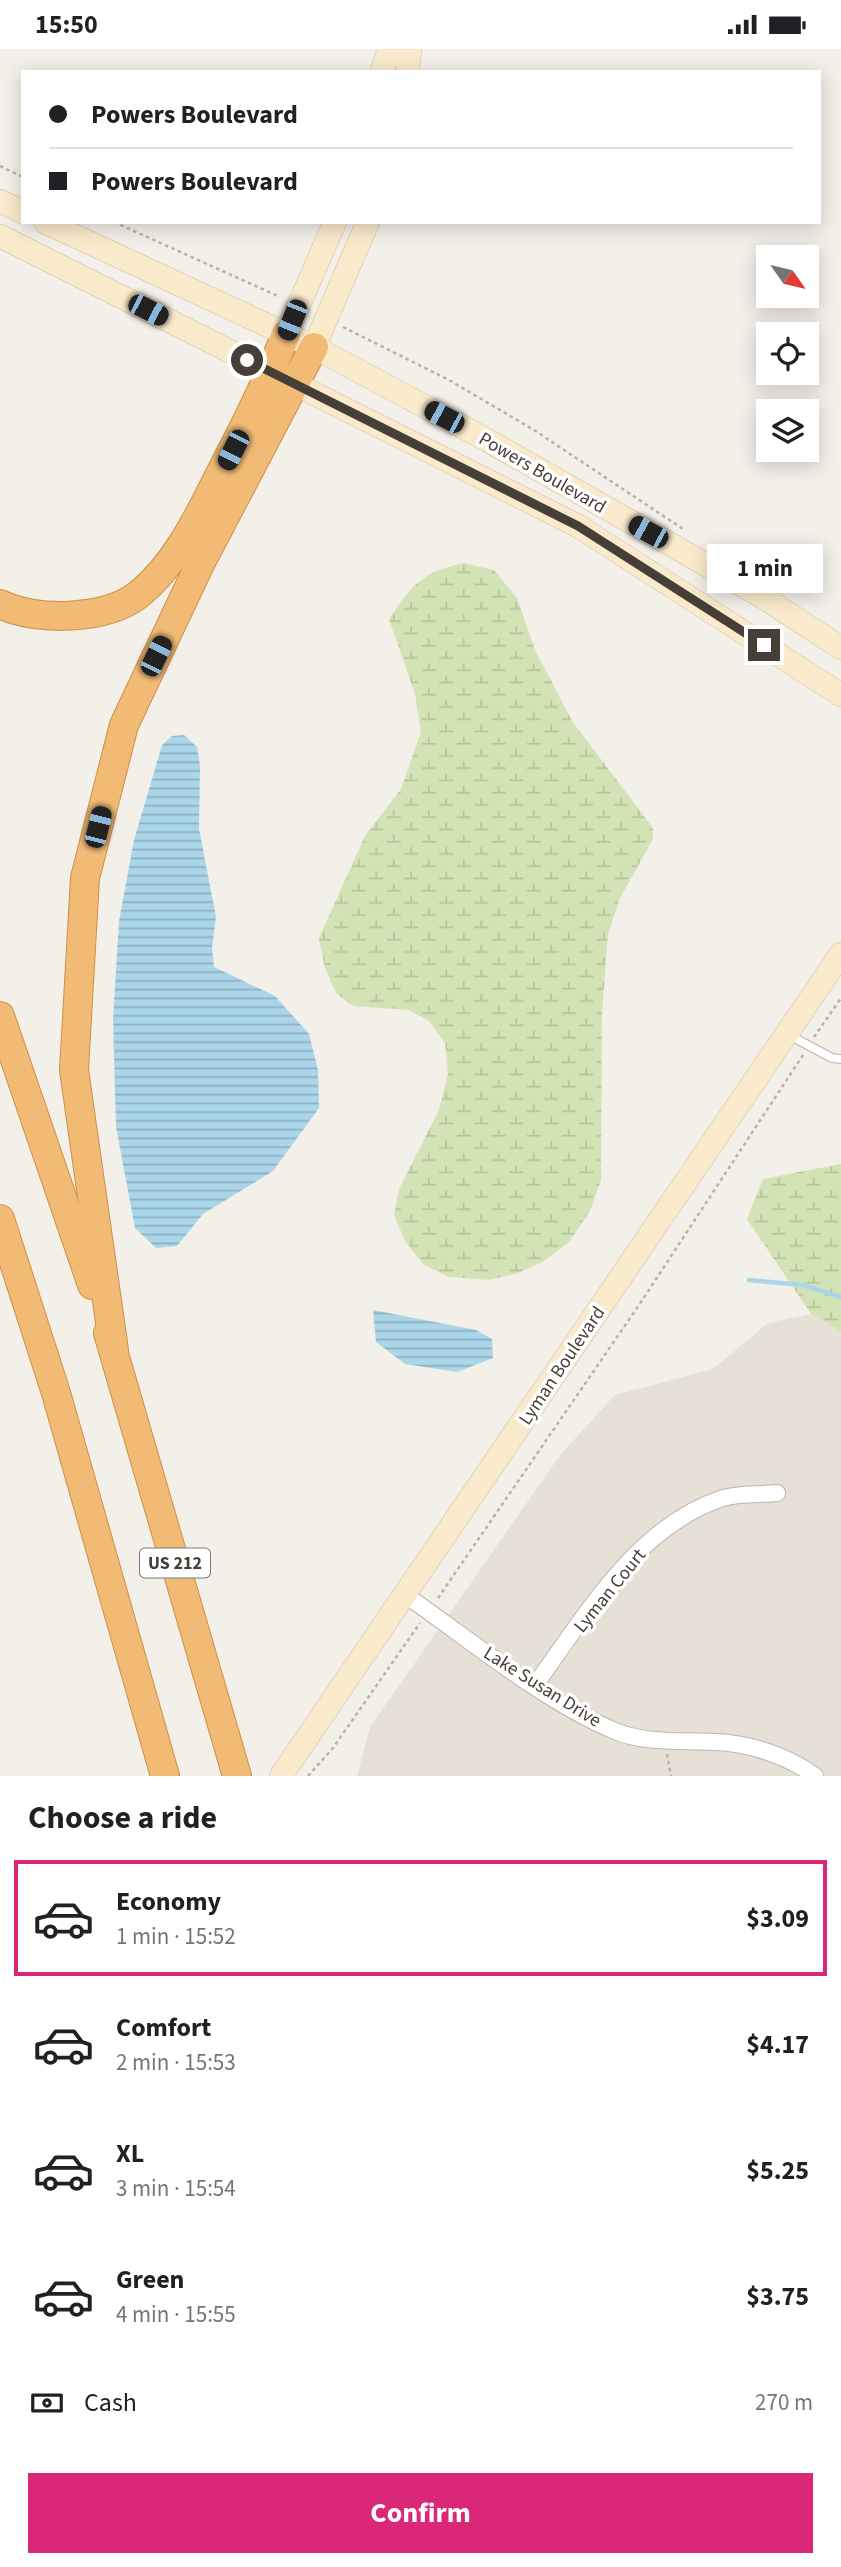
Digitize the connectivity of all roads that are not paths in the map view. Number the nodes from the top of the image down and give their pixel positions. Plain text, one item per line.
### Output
1 (389, 49) edge
2 (410, 49) edge
3 (383, 70) edge
4 (407, 70) edge
5 (0, 201) edge
6 (21, 211) edge
7 (49, 224) edge
8 (334, 224) edge
9 (367, 224) edge
10 (0, 236) edge
11 (286, 334) junction
12 (314, 347) junction
13 (282, 379) junction
14 (0, 604) edge
15 (841, 649) edge
16 (841, 695) edge
17 (841, 954) edge
18 (0, 1016) edge
19 (787, 1033) junction
20 (841, 1059) edge
21 (0, 1219) edge
22 (0, 1240) edge
23 (114, 1350) junction
24 (55, 1393) junction
25 (777, 1493) dead end
26 (404, 1594) junction
27 (536, 1685) junction
28 (298, 1773) edge
29 (165, 1776) edge
30 (237, 1776) edge
31 (815, 1776) edge

1 - 3 main road
2 - 4 main road
5 - 6 main road
7 - 11 main road, Powers Boulevard
8 - 11 main road
9 - 12 main road
10 - 13 main road, Powers Boulevard
11 - 12 main road, Powers Boulevard
11 - 13 highway
12 - 13 highway
12 - 15 main road, Powers Boulevard
13 - 14 highway
13 - 16 main road, Powers Boulevard
13 - 23 highway
17 - 19 main road, Lyman Boulevard
18 - 23 highway, US 212
19 - 20 lane
19 - 26 main road, Lyman Boulevard
21 - 24 highway
22 - 24 highway
23 - 30 highway, US 212
24 - 29 highway
25 - 27 street, Lyman Court
26 - 27 street, Lake Susan Drive
26 - 28 main road, Lyman Boulevard
27 - 31 street, Lake Susan Drive

